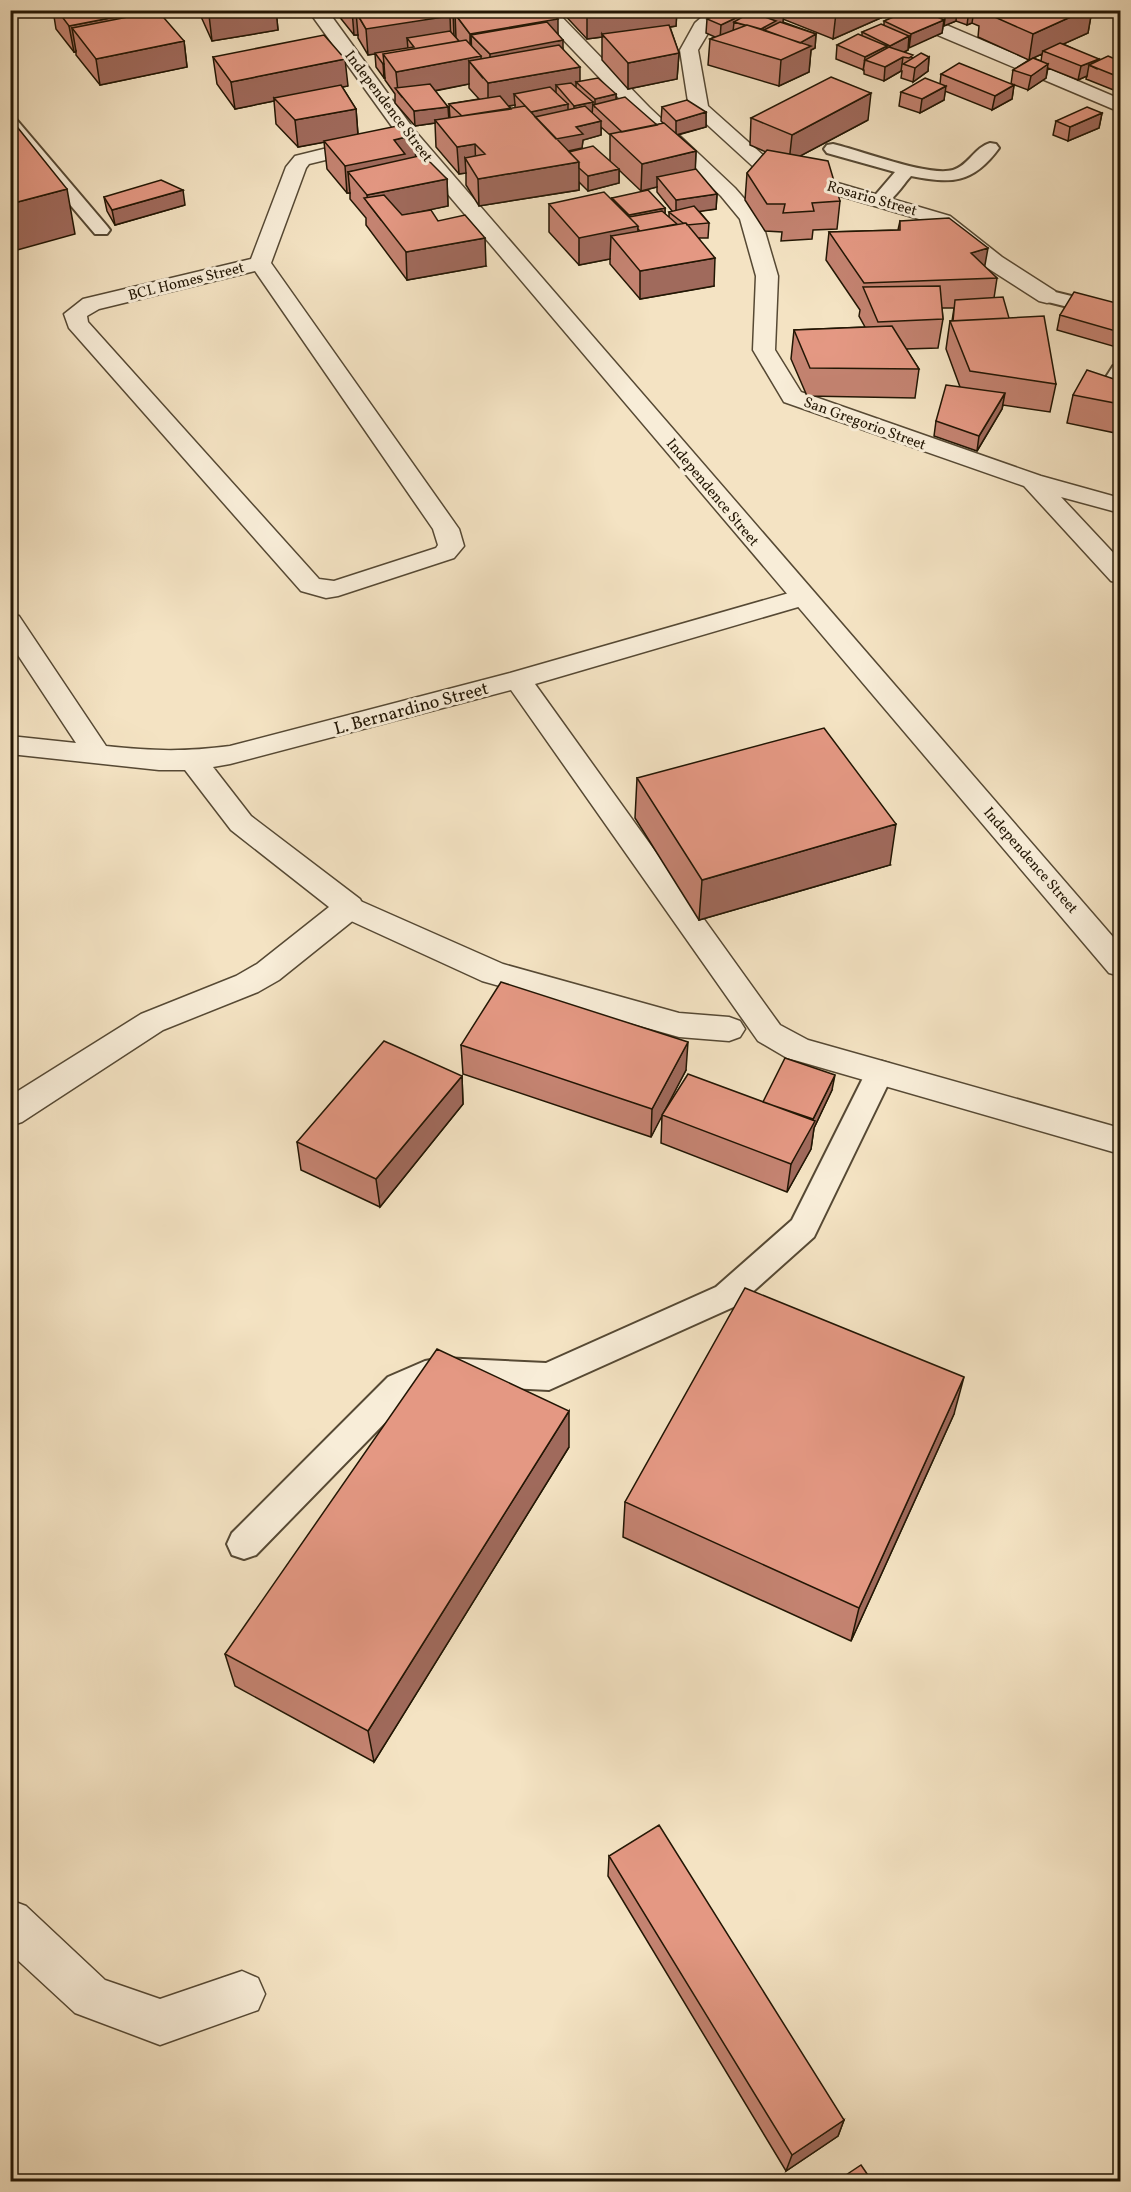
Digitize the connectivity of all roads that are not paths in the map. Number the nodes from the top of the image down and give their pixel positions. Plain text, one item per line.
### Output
1 (317, 10) edge
2 (544, 10) edge
3 (721, 10) edge
4 (894, 10) edge
5 (1120, 106) edge
6 (10, 123) edge
7 (408, 135) junction
8 (990, 148) dead end
9 (833, 149) dead end
10 (907, 170) junction
11 (880, 200) junction
12 (101, 230) dead end
13 (260, 263) junction
14 (1047, 296) joint
15 (1120, 314) edge
16 (1120, 370) edge
17 (1104, 396) edge
18 (1032, 481) junction
19 (1120, 506) edge
20 (1120, 575) edge
21 (803, 597) junction
22 (10, 622) edge
23 (518, 680) junction
24 (10, 745) edge
25 (96, 752) junction
26 (193, 760) junction
27 (349, 907) junction
28 (1120, 965) edge
29 (729, 1029) joint
30 (769, 1033) junction
31 (880, 1072) junction
32 (10, 1113) edge
33 (1120, 1141) edge
34 (244, 1544) dead end
35 (10, 1922) edge
36 (242, 1994) dead end

1 - 7 street, Independence Street
2 - 18 street, San Gregorio Street
3 - 11 street, Rosario Street
4 - 5 street
6 - 12 lane
7 - 13 street, BCL Homes Street
7 - 21 street, Independence Street
8 - 10 lane
9 - 10 lane
10 - 11 lane
11 - 14 street, Rosario Street
13 - 13 street, BCL Homes Street
14 - 15 lane
16 - 17 lane
18 - 19 street
18 - 20 street, San Gregorio Street
21 - 23 street, L. Bernardino Street
21 - 28 street, Independence Street
22 - 25 street
23 - 26 street, L. Bernardino Street
23 - 30 street
24 - 25 street, L. Bernardino Street
25 - 26 street, L. Bernardino Street
26 - 27 street
27 - 29 street
27 - 32 street
29 - 30 lane
30 - 31 street
31 - 33 street
31 - 34 lane
35 - 36 street

